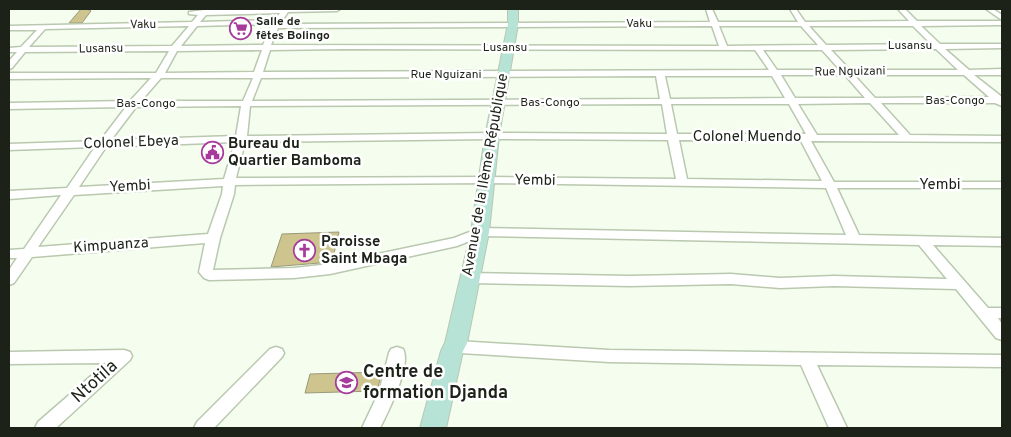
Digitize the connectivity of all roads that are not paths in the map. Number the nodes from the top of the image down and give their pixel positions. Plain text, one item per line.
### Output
1 (337, 9) edge
2 (709, 9) edge
3 (793, 9) edge
4 (901, 9) edge
5 (989, 9) edge
6 (242, 10) edge
7 (286, 10) edge
8 (513, 17) edge
9 (192, 18) junction
10 (1002, 18) edge
11 (1002, 23) edge
12 (277, 24) junction
13 (803, 24) junction
14 (915, 24) junction
15 (714, 25) junction
16 (44, 27) junction
17 (9, 28) edge
18 (937, 46) junction
19 (1002, 46) edge
20 (824, 47) junction
21 (174, 48) junction
22 (265, 48) junction
23 (509, 48) junction
24 (724, 48) junction
25 (757, 48) junction
26 (9, 50) edge
27 (24, 50) junction
28 (9, 66) edge
29 (848, 72) junction
30 (965, 72) junction
31 (1002, 72) edge
32 (776, 73) junction
33 (660, 74) junction
34 (159, 75) junction
35 (258, 75) junction
36 (503, 75) junction
37 (9, 76) edge
38 (874, 101) junction
39 (666, 102) junction
40 (1001, 102) edge
41 (499, 103) junction
42 (793, 103) junction
43 (133, 104) junction
44 (246, 104) junction
45 (9, 106) edge
46 (492, 136) junction
47 (672, 137) junction
48 (808, 137) junction
49 (906, 137) junction
50 (241, 139) junction
51 (1002, 139) edge
52 (103, 144) junction
53 (9, 146) edge
54 (487, 180) junction
55 (229, 182) junction
56 (682, 183) junction
57 (830, 185) junction
58 (1002, 185) edge
59 (69, 191) junction
60 (9, 195) edge
61 (480, 232) junction
62 (213, 238) junction
63 (855, 240) junction
64 (923, 241) junction
65 (1002, 242) edge
66 (29, 252) junction
67 (9, 254) edge
68 (469, 278) junction
69 (9, 280) edge
70 (960, 284) junction
71 (985, 313) junction
72 (1002, 313) edge
73 (1002, 334) edge
74 (452, 351) junction
75 (276, 353) dead end
76 (397, 353) dead end
77 (9, 358) edge
78 (806, 358) junction
79 (1002, 361) edge
80 (44, 428) edge
81 (203, 428) edge
82 (371, 428) edge
83 (433, 428) edge
84 (838, 428) edge

1 - 7 street
2 - 15 street
3 - 13 street
4 - 14 street
5 - 10 street
6 - 7 street
6 - 9 street
7 - 12 street
8 - 12 street, Vaku
8 - 15 street, Vaku
8 - 23 street, Avenue de la IIème République
9 - 12 street, Vaku
9 - 16 street, Vaku
9 - 21 street
11 - 14 street, Vaku
12 - 22 street
13 - 14 street, Vaku
13 - 15 street, Vaku
13 - 20 street
14 - 18 street
15 - 24 street
16 - 17 street, Vaku
16 - 27 street
18 - 19 street, Lusansu
18 - 20 street, Lusansu
18 - 30 street
20 - 25 street, Lusansu
20 - 29 street
21 - 22 street, Lusansu
21 - 27 street, Lusansu
21 - 34 street
22 - 23 street, Lusansu
22 - 35 street
23 - 24 street, Lusansu
23 - 36 street, Avenue de la IIème République
24 - 25 street, Lusansu
25 - 32 street
26 - 27 street, Lusansu
27 - 28 street
29 - 30 street, Rue Nguizani
29 - 32 street, Rue Nguizani
29 - 38 street
30 - 31 street, Rue Nguizani
30 - 40 street
32 - 33 street, Rue Nguizani
32 - 42 street
33 - 36 street, Rue Nguizani
33 - 39 street
34 - 35 street, Rue Nguizani
34 - 37 street, Rue Nguizani
34 - 43 street
35 - 36 street, Rue Nguizani
35 - 44 street
36 - 41 street, Avenue de la IIème République
38 - 40 street, Bas-Congo
38 - 42 street, Bas-Congo
38 - 49 street
39 - 41 street, Bas-Congo
39 - 42 street, Bas-Congo
39 - 47 street
41 - 44 street, Bas-Congo
41 - 46 street, Avenue de la IIème République
42 - 48 street
43 - 44 street, Bas-Congo
43 - 45 street, Bas-Congo
43 - 52 street
44 - 50 street
46 - 47 street, Colonel Muendo
46 - 50 street, Colonel Ebeya
46 - 54 street, Avenue de la IIème République
47 - 48 street, Colonel Muendo
47 - 56 street
48 - 49 street, Colonel Muendo
48 - 57 street
49 - 51 street, Colonel Muendo
50 - 52 street, Colonel Ebeya
50 - 55 street
52 - 53 street, Colonel Ebeya
52 - 59 street
54 - 55 street, Yembi
54 - 56 street, Yembi
54 - 61 street, Avenue de la IIème République
55 - 59 street, Yembi
55 - 62 street
56 - 57 street, Yembi
57 - 58 street, Yembi
57 - 63 street
59 - 60 street, Yembi
59 - 66 street
61 - 62 street
61 - 63 street
61 - 68 street, Avenue de la IIème République
62 - 66 street, Kimpuanza
63 - 64 street
64 - 65 street
64 - 70 street
66 - 67 street, Kimpuanza
66 - 69 street
68 - 70 street
68 - 74 street, Avenue de la IIème République
70 - 71 street
71 - 72 street
71 - 73 street
74 - 78 street
74 - 83 street, Avenue de la IIème République
75 - 81 street
76 - 82 street
77 - 80 street, Ntotila
78 - 79 street
78 - 84 street

